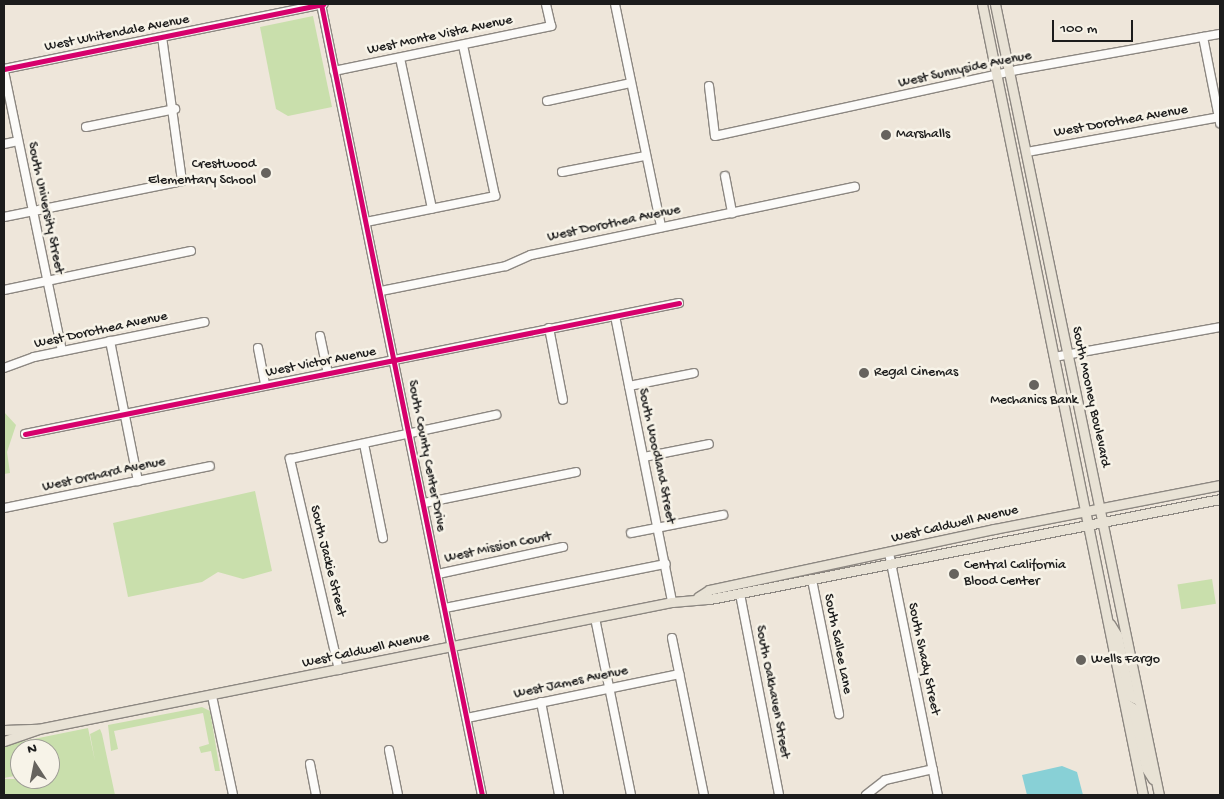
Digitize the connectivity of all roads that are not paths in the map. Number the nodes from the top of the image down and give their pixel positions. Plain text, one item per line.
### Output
1 (322, 4) edge
2 (546, 4) edge
3 (615, 4) edge
4 (982, 4) edge
5 (995, 4) edge
6 (1220, 34) edge
7 (162, 37) junction
8 (1203, 37) junction
9 (463, 45) junction
10 (400, 58) junction
11 (4, 70) edge
12 (334, 71) junction
13 (1010, 72) junction
14 (997, 76) junction
15 (630, 83) junction
16 (709, 86) dead end
17 (547, 100) dead end
18 (175, 109) junction
19 (1220, 119) edge
20 (86, 128) dead end
21 (18, 141) junction
22 (4, 144) edge
23 (1027, 152) junction
24 (645, 156) junction
25 (562, 172) dead end
26 (725, 176) dead end
27 (855, 187) dead end
28 (432, 210) junction
29 (32, 211) junction
30 (732, 213) junction
31 (4, 217) edge
32 (366, 222) junction
33 (661, 227) junction
34 (191, 251) dead end
35 (47, 281) junction
36 (4, 290) edge
37 (381, 292) junction
38 (679, 303) dead end
39 (615, 316) junction
40 (204, 322) dead end
41 (1220, 327) edge
42 (549, 328) junction
43 (320, 336) dead end
44 (110, 342) junction
45 (258, 348) dead end
46 (62, 351) junction
47 (1068, 354) junction
48 (1054, 357) junction
49 (395, 361) junction
50 (4, 368) edge
51 (328, 373) junction
52 (694, 374) dead end
53 (265, 385) junction
54 (629, 386) junction
55 (564, 400) dead end
56 (124, 413) junction
57 (496, 415) dead end
58 (25, 434) dead end
59 (411, 434) junction
60 (364, 444) junction
61 (708, 444) dead end
62 (644, 457) junction
63 (210, 466) dead end
64 (576, 472) dead end
65 (138, 481) junction
66 (1220, 485) edge
67 (1220, 499) edge
68 (424, 503) junction
69 (1099, 507) junction
70 (4, 508) edge
71 (1084, 510) junction
72 (723, 515) dead end
73 (1102, 520) junction
74 (1087, 524) junction
75 (658, 528) junction
76 (631, 534) dead end
77 (383, 538) dead end
78 (563, 547) dead end
79 (889, 554) junction
80 (666, 564) junction
81 (891, 564) junction
82 (795, 572) junction
83 (438, 574) junction
84 (812, 580) junction
85 (740, 594) junction
86 (698, 597) junction
87 (672, 602) junction
88 (444, 608) junction
89 (595, 618) junction
90 (1108, 622) junction
91 (672, 638) dead end
92 (452, 647) junction
93 (339, 670) junction
94 (680, 674) junction
95 (610, 688) junction
96 (212, 696) junction
97 (1138, 700) junction
98 (540, 702) junction
99 (1125, 703) junction
100 (838, 714) dead end
101 (467, 718) junction
102 (38, 729) junction
103 (4, 730) edge
104 (4, 741) edge
105 (389, 750) dead end
106 (310, 764) dead end
107 (933, 769) junction
108 (1156, 785) junction
109 (233, 795) edge
110 (316, 795) edge
111 (398, 795) edge
112 (482, 795) edge
113 (559, 795) edge
114 (631, 795) edge
115 (704, 795) edge
116 (779, 795) edge
117 (866, 795) edge
118 (938, 795) edge
119 (1143, 795) edge
120 (1159, 795) edge

1 - 7 street, West Whitendale Avenue
1 - 12 street, South County Center Drive
2 - 9 street, West Monte Vista Avenue
3 - 15 street
4 - 14 main road, South Mooney Boulevard
5 - 13 main road, South Mooney Boulevard
6 - 8 street, West Sunnyside Avenue
7 - 11 street, West Whitendale Avenue
7 - 18 street
8 - 13 street, West Sunnyside Avenue
8 - 19 street
9 - 10 street, West Monte Vista Avenue
9 - 28 street
10 - 12 street, West Monte Vista Avenue
10 - 28 street
11 - 21 street, South University Street
12 - 32 street, South County Center Drive
13 - 14 street, West Sunnyside Avenue
13 - 23 main road, South Mooney Boulevard
14 - 16 street, West Sunnyside Avenue
14 - 48 main road, South Mooney Boulevard
15 - 17 street
15 - 24 street
18 - 20 street
18 - 29 street
19 - 23 street, West Dorothea Avenue
21 - 22 street
21 - 29 street, South University Street
23 - 47 main road, South Mooney Boulevard
24 - 25 street
24 - 33 street
26 - 30 street
27 - 30 street, West Dorothea Avenue
28 - 32 street
29 - 31 street
29 - 35 street, South University Street
30 - 33 street, West Dorothea Avenue
32 - 37 street, South County Center Drive
33 - 37 street, West Dorothea Avenue
34 - 35 street
35 - 36 street
35 - 46 street, South University Street
37 - 49 street, South County Center Drive
38 - 39 street, West Victor Avenue
39 - 42 street, West Victor Avenue
39 - 54 street, South Woodland Street
40 - 44 street, West Dorothea Avenue
41 - 47 street
42 - 49 street, West Victor Avenue
42 - 55 street
43 - 51 street
44 - 46 street, West Dorothea Avenue
44 - 56 street
45 - 53 street
46 - 50 street, West Dorothea Avenue
47 - 48 street
47 - 69 main road, South Mooney Boulevard
48 - 71 main road, South Mooney Boulevard
49 - 51 street, West Victor Avenue
49 - 59 street, South County Center Drive
51 - 53 street, West Victor Avenue
52 - 54 street
53 - 56 street, West Victor Avenue
54 - 62 street, South Woodland Street
56 - 58 street, West Victor Avenue
56 - 65 street
57 - 59 street
59 - 60 street
59 - 68 street, South County Center Drive
60 - 77 street
60 - 93 street, South Jackie Street
61 - 62 street
62 - 75 street, South Woodland Street
63 - 65 street, West Orchard Avenue
64 - 68 street
65 - 70 street, West Orchard Avenue
66 - 69 main road, West Caldwell Avenue
67 - 73 main road, West Caldwell Avenue
68 - 83 street, South County Center Drive
69 - 71 main road, West Caldwell Avenue
69 - 73 main road, South Mooney Boulevard
71 - 74 main road, South Mooney Boulevard
71 - 79 main road, West Caldwell Avenue
72 - 75 street
73 - 74 main road, West Caldwell Avenue
73 - 97 main road, South Mooney Boulevard
74 - 81 main road, West Caldwell Avenue
74 - 90 main road, South Mooney Boulevard
75 - 76 street
75 - 80 street, South Woodland Street
78 - 83 street, West Mission Court
79 - 81 street, South Shady Street
79 - 82 main road, West Caldwell Avenue
80 - 87 street, South Woodland Street
80 - 88 street
81 - 84 main road, West Caldwell Avenue
81 - 107 street, South Shady Street
82 - 85 main road
82 - 86 main road, West Caldwell Avenue
83 - 88 street, South County Center Drive
84 - 85 main road, West Caldwell Avenue
84 - 100 street, South Sallee Lane
85 - 86 main road, West Caldwell Avenue
85 - 116 street, South Oakhaven Street
86 - 87 main road, West Caldwell Avenue
87 - 89 main road, West Caldwell Avenue
88 - 92 street, South County Center Drive
89 - 92 main road, West Caldwell Avenue
89 - 95 street
90 - 97 main road
90 - 99 main road, South Mooney Boulevard
91 - 94 street
92 - 93 main road, West Caldwell Avenue
92 - 101 street, South County Center Drive
93 - 96 main road, West Caldwell Avenue
94 - 95 street, West James Avenue
94 - 115 street
95 - 98 street, West James Avenue
95 - 114 street
96 - 102 main road, West Caldwell Avenue
96 - 109 street
97 - 108 main road, South Mooney Boulevard
98 - 101 street, West James Avenue
98 - 113 street
99 - 108 main road
99 - 119 main road, South Mooney Boulevard
101 - 112 street, South County Center Drive
102 - 103 main road, West Caldwell Avenue
102 - 104 main road, West Caldwell Avenue
105 - 111 street
106 - 110 street
107 - 117 street
107 - 118 street, South Shady Street
108 - 120 main road, South Mooney Boulevard

